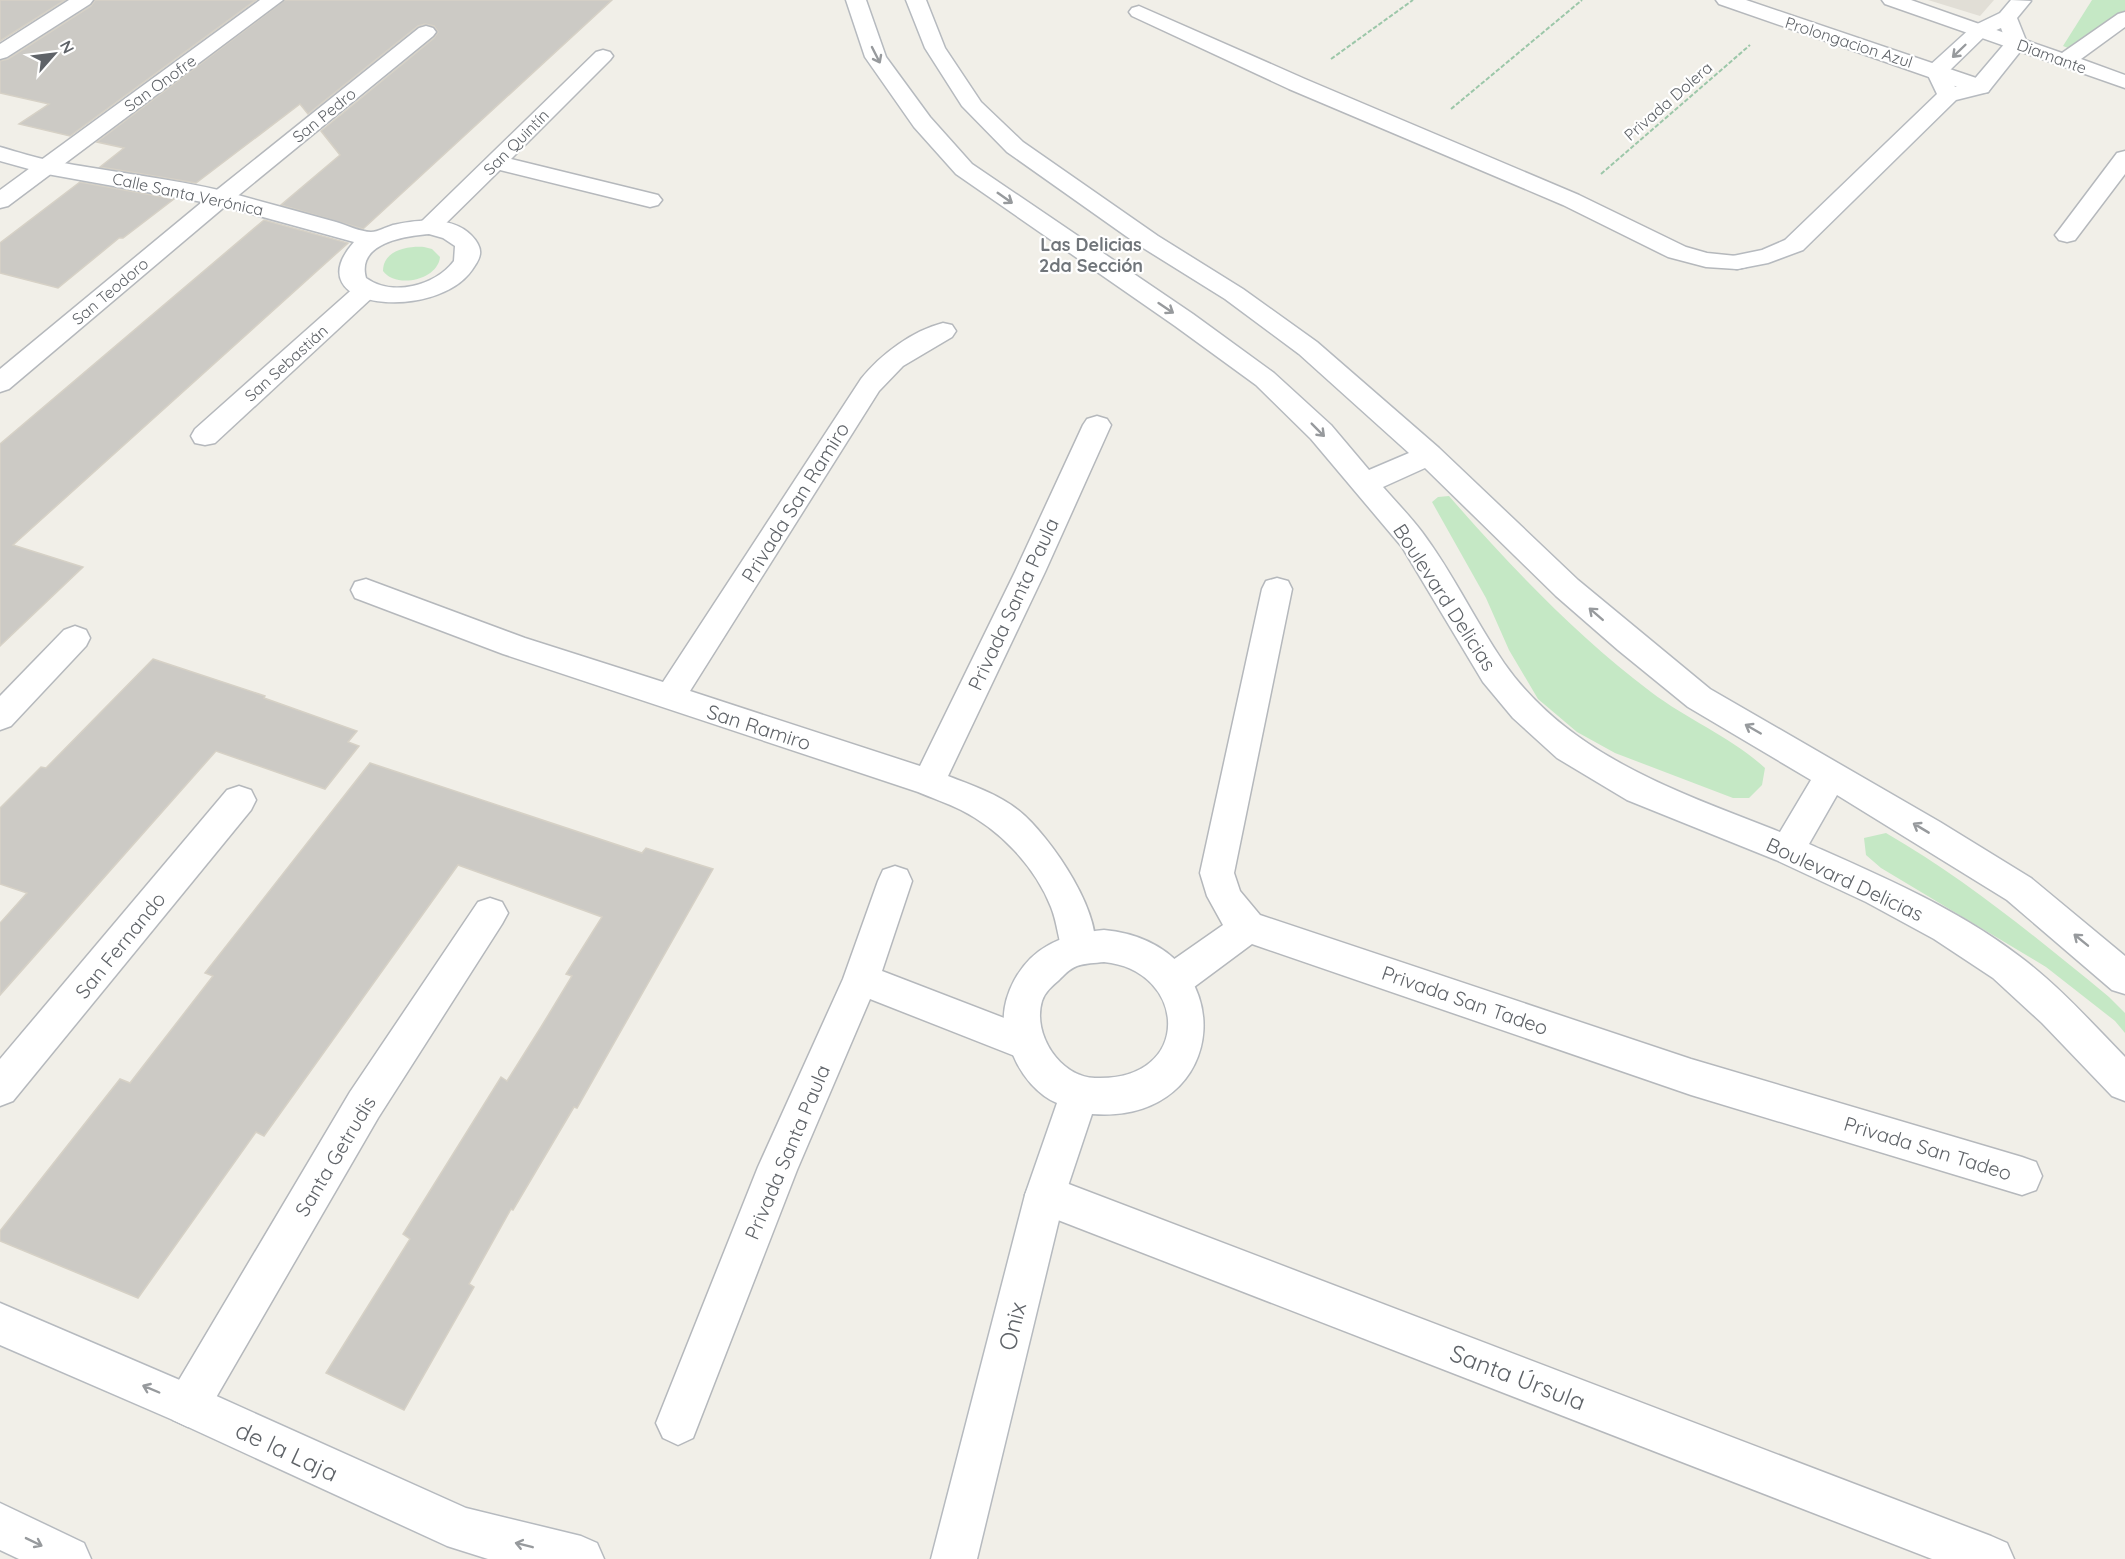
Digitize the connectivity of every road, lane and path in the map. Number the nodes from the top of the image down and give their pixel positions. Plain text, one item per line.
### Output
1 (83, 0) edge
2 (273, 0) edge
3 (856, 0) edge
4 (916, 0) edge
5 (1413, 0) edge
6 (1582, 0) edge
7 (1726, 0) edge
8 (1892, 0) edge
9 (2022, 0) edge
10 (1139, 12) dead end
11 (2007, 17) junction
12 (2125, 18) edge
13 (1780, 20) junction
14 (1980, 30) junction
15 (426, 32) dead end
16 (2017, 43) junction
17 (0, 53) edge
18 (603, 56) dead end
19 (2066, 60) junction
20 (1937, 71) junction
21 (2125, 82) edge
22 (1297, 84) junction
23 (1980, 87) junction
24 (1948, 95) junction
25 (1419, 136) junction
26 (0, 154) edge
27 (2125, 158) edge
28 (496, 162) junction
29 (47, 166) junction
30 (221, 198) junction
31 (650, 200) dead end
32 (1571, 200) junction
33 (0, 201) edge
34 (429, 227) junction
35 (2067, 235) dead end
36 (374, 240) junction
37 (366, 290) junction
38 (943, 331) dead end
39 (0, 383) edge
40 (1097, 425) dead end
41 (205, 436) dead end
42 (1429, 455) junction
43 (1364, 484) junction
44 (1277, 589) dead end
45 (366, 590) dead end
46 (75, 638) dead end
47 (670, 697) junction
48 (0, 717) edge
49 (1831, 775) junction
50 (928, 782) junction
51 (239, 800) dead end
52 (1788, 850) junction
53 (895, 881) dead end
54 (490, 913) dead end
55 (1248, 927) junction
56 (1079, 949) junction
57 (2125, 978) edge
58 (861, 979) junction
59 (1173, 981) junction
60 (1025, 1043) junction
61 (2125, 1083) edge
62 (0, 1088) edge
63 (1079, 1095) junction
64 (2022, 1176) dead end
65 (1045, 1195) junction
66 (0, 1324) edge
67 (189, 1405) junction
68 (678, 1423) dead end
69 (0, 1526) edge
70 (68, 1559) edge
71 (581, 1559) edge
72 (954, 1559) edge
73 (1991, 1559) edge

1 - 17 street
2 - 29 street, San Onofre
3 -> 43 street, Boulevard Delicias
4 - 42 street
5 - 22 path
6 - 25 path
7 - 13 street, Prolongacion Azul
8 - 14 street, Diamante
9 - 11 street
10 - 22 street
11 - 14 street
11 - 16 street
12 - 19 street
13 - 20 street, Prolongacion Azul
13 - 32 path, Privada Dolera
14 - 16 street, Diamante
14 -> 20 street
15 - 30 street, San Pedro
16 - 19 street, Diamante
16 - 23 street
18 - 28 street, San Quintín
19 - 21 street, Diamante
20 - 23 street, Prolongacion Azul
20 - 24 street
22 - 25 street
23 - 24 street
24 - 32 street
25 - 32 street
26 - 29 street, Calle Santa Verónica
27 - 35 street
28 - 31 street
28 - 34 street, San Quintín
29 - 30 street, Calle Santa Verónica
29 - 33 street, San Onofre
30 - 36 street, Calle Santa Verónica
30 - 39 street, San Teodoro
34 - 36 street
34 - 37 street
36 - 37 street
37 - 41 street, San Sebastián
38 - 47 street, Privada San Ramiro
40 - 50 street, Privada Santa Paula
42 - 43 street
49 -> 42 street
43 - 52 street, Boulevard Delicias
44 - 55 street
45 - 47 street, San Ramiro
46 - 48 street
47 - 50 street, San Ramiro
49 - 52 street
57 -> 49 street
50 - 56 street, San Ramiro
51 - 62 street, San Fernando
52 - 61 street, Boulevard Delicias
53 - 58 street, Privada Santa Paula
54 - 67 street, Santa Getrudis
55 - 59 street
55 - 64 street, Privada San Tadeo
56 - 59 street
56 - 60 street
58 - 60 street
58 - 68 street, Privada Santa Paula
59 - 63 street
60 - 63 street
63 - 65 street, Onix
65 - 72 street, Onix
65 - 73 street, Santa Úrsula
67 -> 66 street, de la Laja
71 -> 67 street, de la Laja
69 -> 70 street

